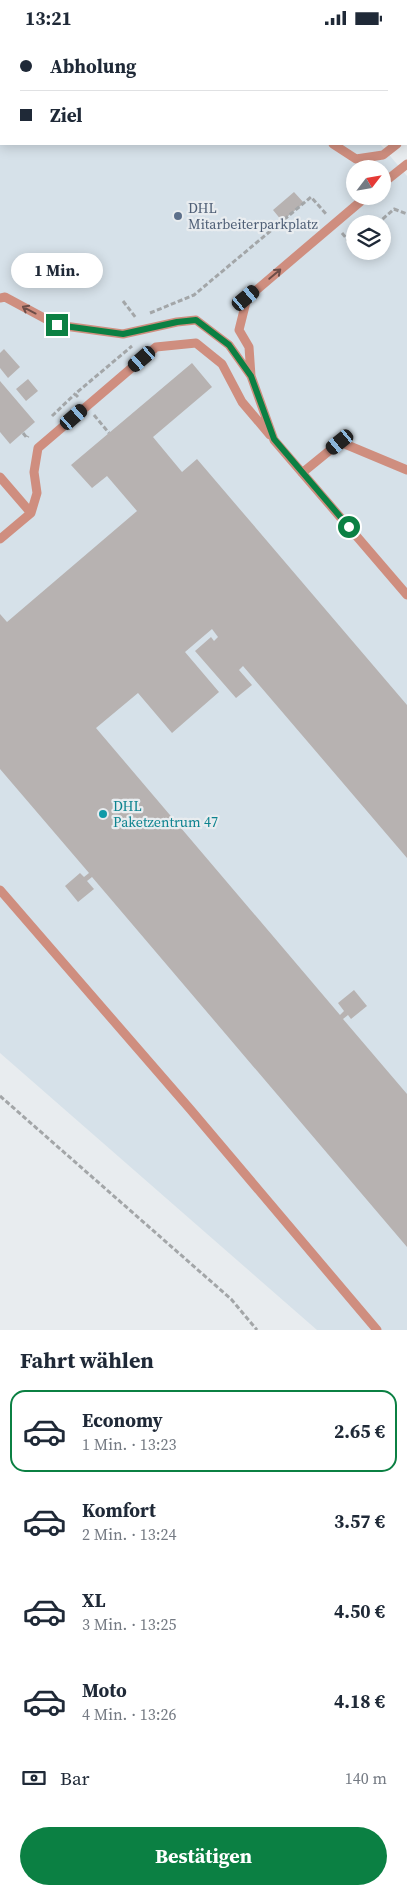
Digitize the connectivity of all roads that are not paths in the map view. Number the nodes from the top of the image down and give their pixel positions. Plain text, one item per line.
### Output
1 (335, 145) edge
2 (396, 145) edge
3 (407, 164) edge
4 (391, 177) edge
5 (356, 205) edge
6 (0, 298) edge
7 (251, 376) junction
8 (274, 439) junction
9 (407, 471) edge
10 (302, 473) junction
11 (0, 477) edge
12 (31, 513) junction
13 (0, 539) edge
14 (407, 595) edge
15 (0, 890) edge
16 (377, 1330) edge

1 - 2 lane
3 - 4 lane
7 -> 5 lane
7 -> 6 lane
7 - 8 lane
8 - 10 lane
8 - 12 lane
9 - 10 lane
10 - 14 lane
11 - 12 lane
12 - 13 lane
15 - 16 lane

